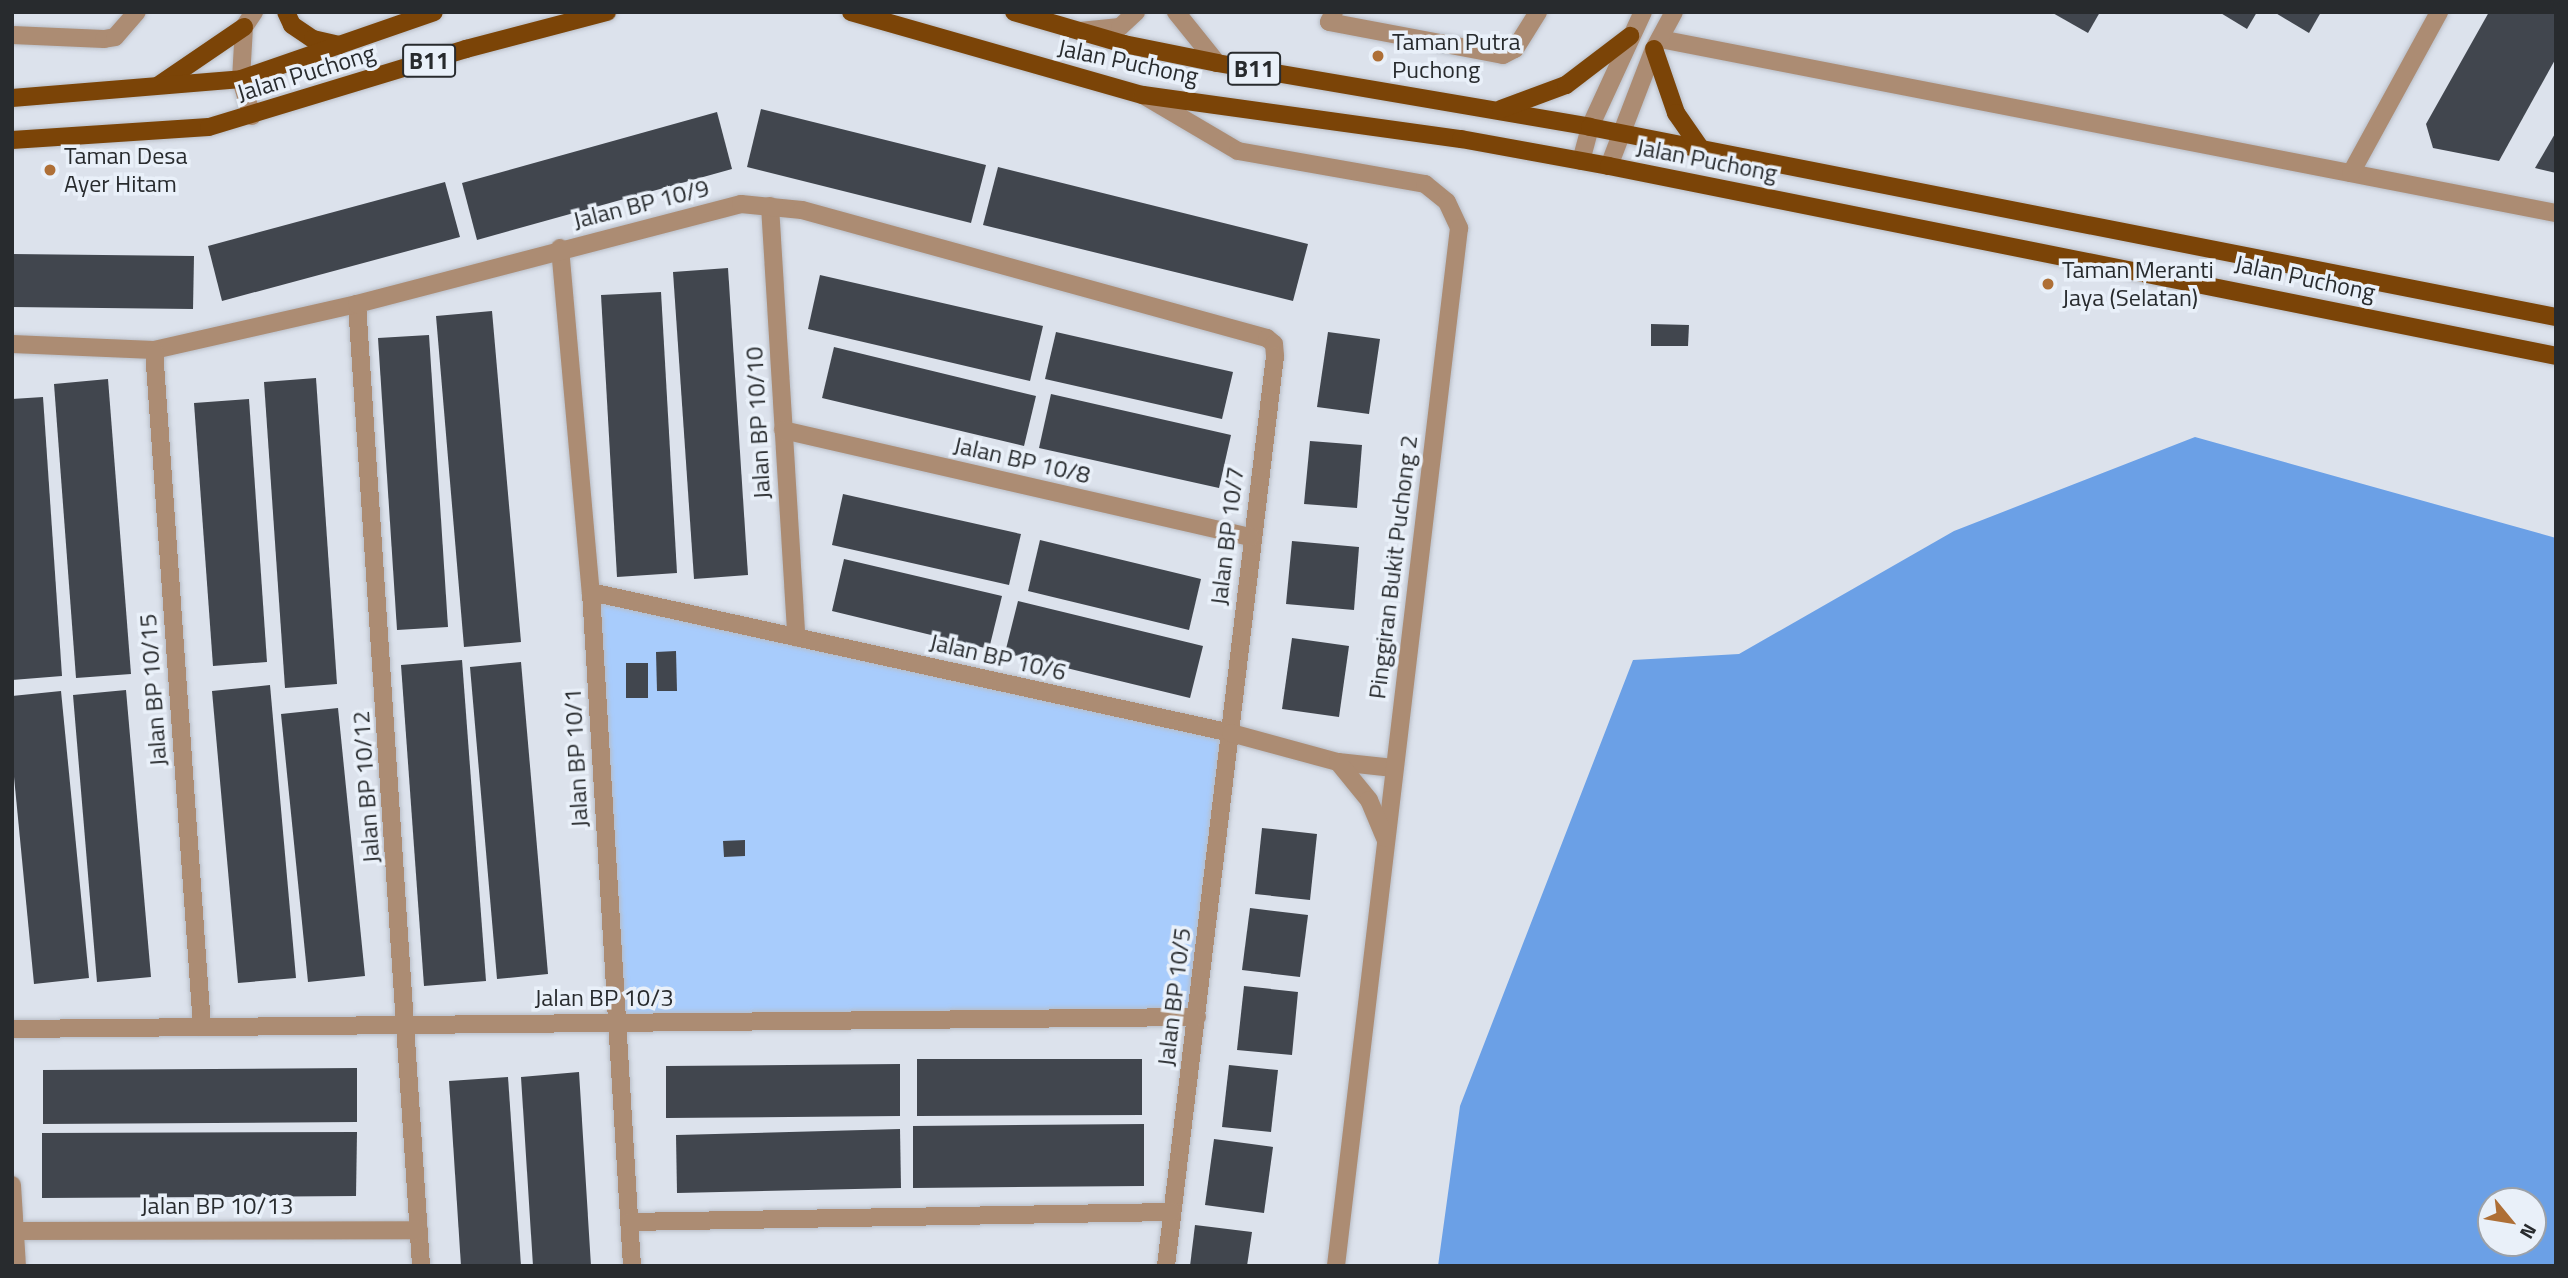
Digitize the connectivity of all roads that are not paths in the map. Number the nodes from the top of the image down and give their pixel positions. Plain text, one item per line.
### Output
1 (137, 12) edge
2 (286, 12) edge
3 (434, 12) edge
4 (607, 12) edge
5 (851, 12) edge
6 (1014, 12) edge
7 (1136, 12) edge
8 (1176, 12) edge
9 (1334, 12) edge
10 (1538, 12) edge
11 (1643, 12) edge
12 (1674, 12) edge
13 (2439, 12) edge
14 (249, 20) edge
15 (1080, 31) junction
16 (12, 35) edge
17 (1630, 36) junction
18 (1657, 44) junction
19 (339, 45) junction
20 (1217, 63) junction
21 (242, 79) junction
22 (156, 87) junction
23 (1143, 94) junction
24 (12, 98) edge
25 (1498, 110) junction
26 (252, 116) junction
27 (1590, 127) junction
28 (1620, 133) junction
29 (12, 140) edge
30 (1701, 149) junction
31 (1581, 161) junction
32 (1609, 166) junction
33 (2351, 173) junction
34 (770, 206) junction
35 (2556, 213) edge
36 (560, 248) junction
37 (357, 304) junction
38 (2556, 317) edge
39 (12, 344) edge
40 (1273, 344) joint
41 (153, 350) junction
42 (2556, 356) edge
43 (783, 430) junction
44 (1250, 537) junction
45 (591, 592) junction
46 (796, 637) junction
47 (1231, 733) junction
48 (1338, 762) junction
49 (1394, 768) junction
50 (1387, 841) junction
51 (1197, 1017) junction
52 (617, 1023) junction
53 (407, 1024) junction
54 (202, 1027) junction
55 (12, 1029) edge
56 (12, 1185) edge
57 (1172, 1212) junction
58 (629, 1222) junction
59 (419, 1230) junction
60 (16, 1231) junction
61 (17, 1266) edge
62 (421, 1266) edge
63 (632, 1266) edge
64 (1166, 1266) edge
65 (1336, 1266) edge

1 - 16 street
2 - 19 main road
3 - 19 main road, Jalan Puchong / B11
4 - 26 main road, Jalan Puchong / B11
5 - 23 main road, Jalan Puchong / B11
6 - 15 main road, Jalan Puchong / B11
7 - 15 street
8 - 20 street
9 - 10 street
11 - 17 street
12 - 18 street
13 - 33 street
14 - 21 street
14 - 22 main road
15 - 20 main road, Jalan Puchong / B11
17 - 25 main road
17 - 27 street
18 - 28 street
18 - 30 main road
18 - 33 street
19 - 21 main road, Jalan Puchong / B11
20 - 25 main road, Jalan Puchong / B11
21 - 22 main road, Jalan Puchong / B11
21 - 26 street
22 - 24 main road, Jalan Puchong / B11
23 - 31 main road, Jalan Puchong / B11
23 - 49 street, Pinggiran Bukit Puchong 2
25 - 27 main road, Jalan Puchong / B11
26 - 29 main road, Jalan Puchong / B11
27 - 28 main road, Jalan Puchong / B11
27 - 31 street
28 - 30 main road, Jalan Puchong / B11
28 - 32 street
30 - 38 main road, Jalan Puchong / B11
31 - 32 main road, Jalan Puchong / B11
32 - 42 main road, Jalan Puchong / B11
33 - 35 street
34 - 36 street, Jalan BP 10/9
34 - 40 street, Jalan BP 10/9
34 - 43 street, Jalan BP 10/10
36 - 37 street, Jalan BP 10/9
36 - 45 street, Jalan BP 10/1
37 - 41 street, Jalan BP 10/9
37 - 53 street, Jalan BP 10/12
39 - 41 street, Jalan BP 10/9
40 - 44 street, Jalan BP 10/7
41 - 54 street, Jalan BP 10/15
43 - 44 street, Jalan BP 10/8
43 - 46 street, Jalan BP 10/10
44 - 47 street, Jalan BP 10/7
45 - 46 street, Jalan BP 10/6
45 - 52 street, Jalan BP 10/1
46 - 47 street, Jalan BP 10/6
47 - 48 street, Jalan BP 10/6
47 - 51 street, Jalan BP 10/5
48 - 49 street, Jalan BP 10/6
48 - 50 street
49 - 50 street, Pinggiran Bukit Puchong 2
50 - 65 street, Pinggiran Bukit Puchong 2
51 - 52 street, Jalan BP 10/3
51 - 57 street, Jalan BP 10/5
52 - 53 street, Jalan BP 10/3
52 - 58 street, Jalan BP 10/1
53 - 54 street, Jalan BP 10/3
53 - 59 street, Jalan BP 10/12
54 - 55 street, Jalan BP 10/3
56 - 60 street
57 - 58 street
57 - 64 street, Jalan BP 10/5
58 - 63 street, Jalan BP 10/1
59 - 60 street, Jalan BP 10/13
59 - 62 street, Jalan BP 10/12
60 - 61 street

